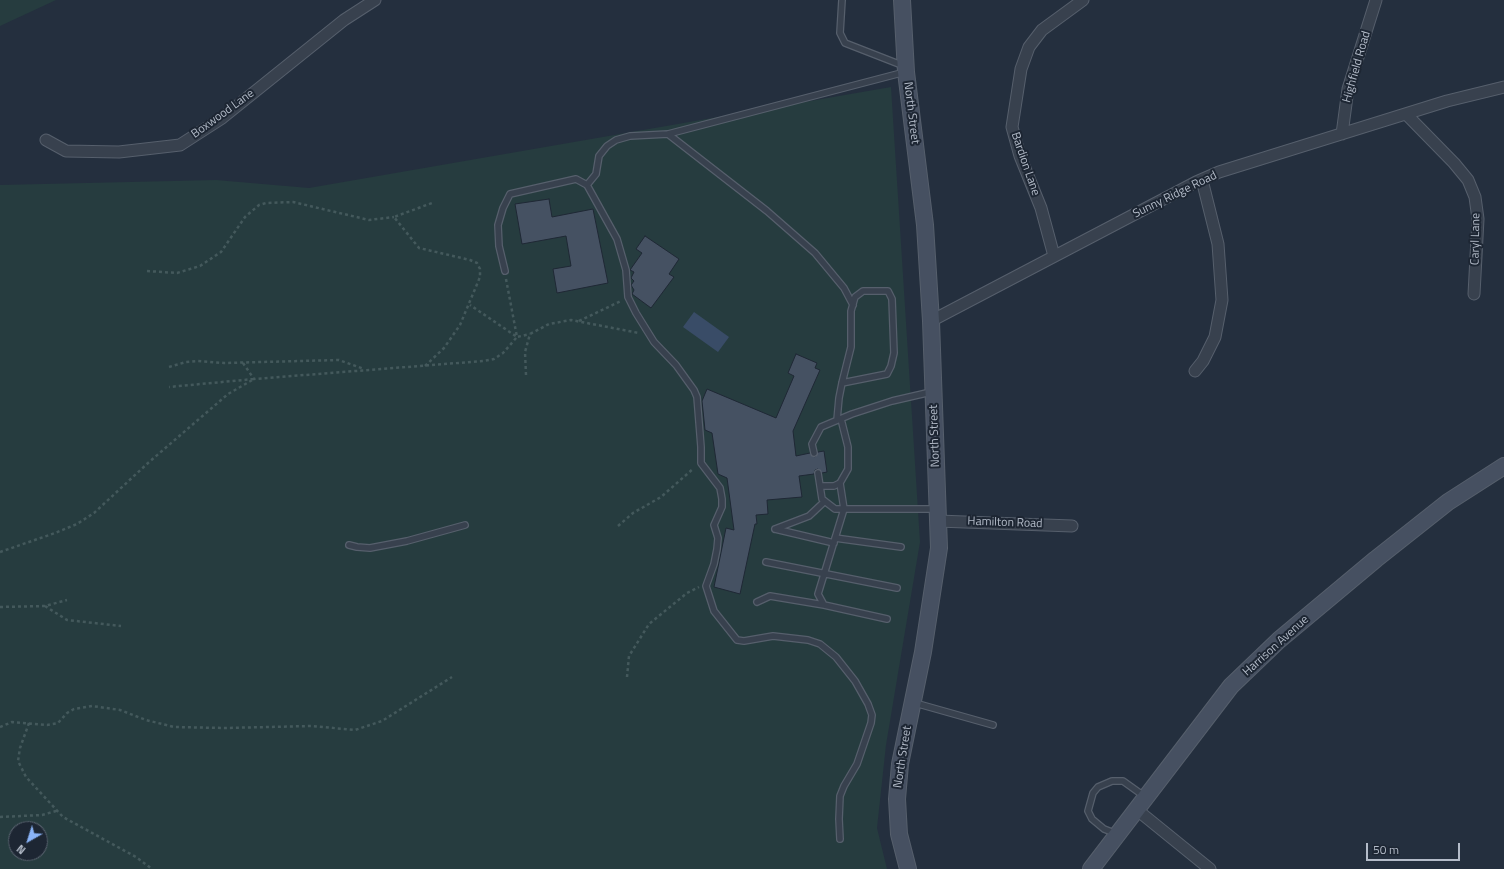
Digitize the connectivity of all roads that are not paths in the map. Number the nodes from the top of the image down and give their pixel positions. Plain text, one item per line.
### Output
1 (375, 0) edge
2 (842, 0) edge
3 (902, 0) edge
4 (1083, 0) edge
5 (1376, 0) edge
6 (906, 69) junction
7 (1504, 87) edge
8 (1406, 114) junction
9 (668, 134) junction
10 (1342, 134) junction
11 (46, 140) dead end
12 (1202, 180) junction
13 (587, 185) junction
14 (1054, 256) junction
15 (505, 271) road end
16 (1474, 294) dead end
17 (853, 305) junction
18 (931, 321) junction
19 (1195, 372) dead end
20 (842, 383) junction
21 (934, 391) junction
22 (839, 420) junction
23 (814, 453) dead end
24 (1504, 466) edge
25 (818, 473) dead end
26 (840, 483) junction
27 (820, 486) junction
28 (824, 502) junction
29 (844, 509) junction
30 (938, 515) junction
31 (465, 525) dead end
32 (1072, 526) dead end
33 (834, 540) junction
34 (349, 545) dead end
35 (901, 547) dead end
36 (766, 562) dead end
37 (824, 573) junction
38 (897, 588) dead end
39 (757, 602) dead end
40 (824, 605) junction
41 (887, 619) dead end
42 (912, 702) junction
43 (993, 725) dead end
44 (1141, 803) junction
45 (1117, 834) junction
46 (840, 839) dead end
47 (908, 869) edge
48 (1091, 869) edge
49 (1210, 869) edge

1 - 11 street, Boxwood Lane
2 - 6 lane
3 - 6 street, North Street
4 - 14 street, Bardion Lane
5 - 10 street, Highfield Road
6 - 9 lane
6 - 18 street, North Street
7 - 8 street, Sunny Ridge Road
8 - 10 street, Sunny Ridge Road
8 - 16 street, Caryl Lane
9 - 13 lane
9 - 17 lane
10 - 12 street, Sunny Ridge Road
12 - 14 street, Sunny Ridge Road
12 - 19 street
13 - 15 lane
13 - 46 lane
14 - 18 street, Sunny Ridge Road
17 - 20 lane
17 - 20 lane
18 - 21 street, North Street
20 - 22 lane
21 - 22 lane
21 - 30 street, North Street
22 - 23 lane
22 - 26 lane
24 - 44 street, Harrison Avenue
25 - 27 lane
26 - 27 lane
26 - 29 lane
27 - 28 lane
28 - 29 lane
28 - 33 lane
29 - 30 lane
29 - 33 lane
30 - 32 street, Hamilton Road
30 - 42 street, North Street
31 - 34 lane
33 - 35 lane
33 - 37 lane
36 - 37 lane
37 - 38 lane
37 - 40 lane
39 - 40 lane
40 - 41 lane
42 - 43 lane
42 - 47 street, North Street
44 - 45 street, Harrison Avenue
44 - 45 lane
44 - 49 street
45 - 48 street, Harrison Avenue

